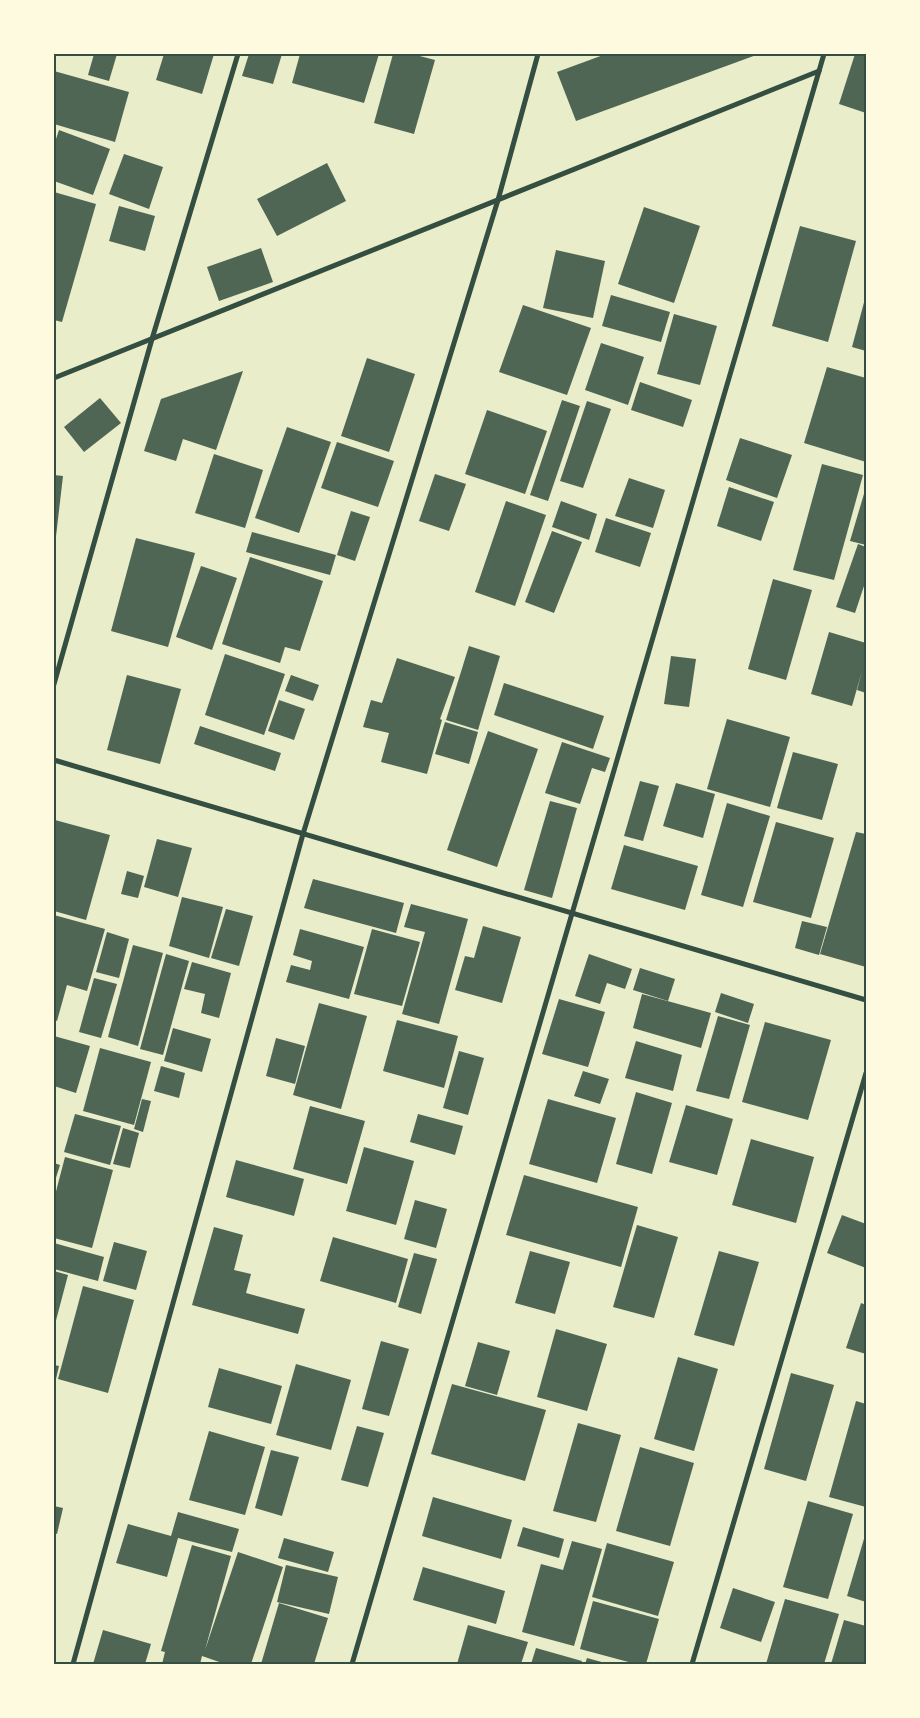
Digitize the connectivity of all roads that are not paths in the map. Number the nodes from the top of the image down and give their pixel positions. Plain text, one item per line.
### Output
1 (238, 54) edge
2 (538, 54) edge
3 (824, 54) edge
4 (819, 71) junction
5 (498, 200) junction
6 (152, 339) junction
7 (54, 378) edge
8 (54, 684) edge
9 (54, 760) edge
10 (303, 834) junction
11 (572, 913) junction
12 (866, 1000) edge
13 (866, 1073) edge
14 (72, 1664) edge
15 (352, 1664) edge
16 (692, 1664) edge

1 - 6 street
2 - 5 street
3 - 4 street
4 - 5 street
4 - 11 street
5 - 6 street
5 - 10 street
6 - 7 street
6 - 8 street
9 - 10 street
10 - 11 street
10 - 14 street
11 - 12 street
11 - 15 street
13 - 16 street

